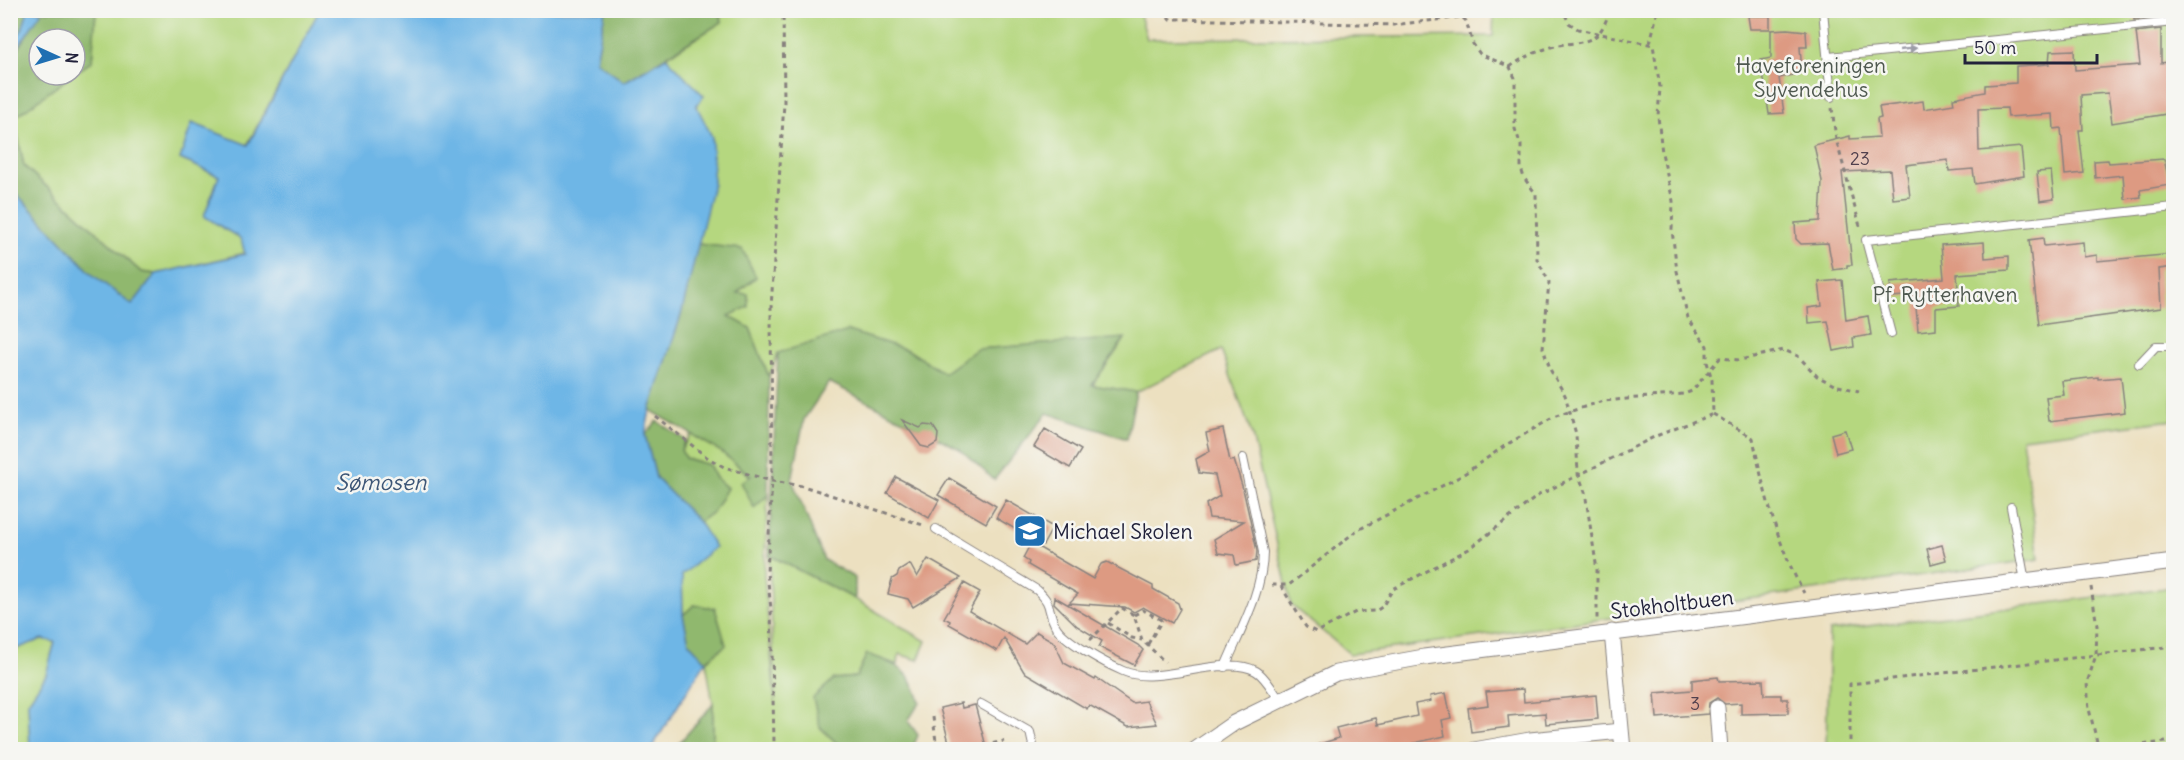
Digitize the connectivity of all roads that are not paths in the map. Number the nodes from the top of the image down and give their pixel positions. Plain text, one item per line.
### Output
1 (1823, 10) edge
2 (2174, 22) edge
3 (1829, 57) junction
4 (1831, 97) road end
5 (2174, 207) edge
6 (1891, 334) dead end
7 (2174, 346) edge
8 (2139, 364) dead end
9 (1243, 458) dead end
10 (2011, 507) dead end
11 (936, 529) road end
12 (2174, 562) edge
13 (2025, 581) junction
14 (1605, 633) junction
15 (1226, 667) junction
16 (1279, 699) junction
17 (981, 704) dead end
18 (1717, 708) dead end
19 (1621, 731) junction
20 (1531, 745) edge
21 (1034, 750) edge
22 (1195, 750) edge
23 (1474, 750) edge
24 (1623, 750) edge
25 (1720, 750) edge

1 - 3 lane
3 -> 2 lane
3 - 4 lane
5 - 6 lane
7 - 8 lane
9 - 15 lane
10 - 13 lane
11 - 15 lane
12 - 13 street, Stokholtbuen
13 - 14 street, Stokholtbuen
14 - 16 street, Stokholtbuen
14 - 19 street
15 - 16 lane
16 - 22 street, Stokholtbuen
17 - 21 lane
18 - 25 street
19 - 20 street
19 - 24 street
20 - 23 street

